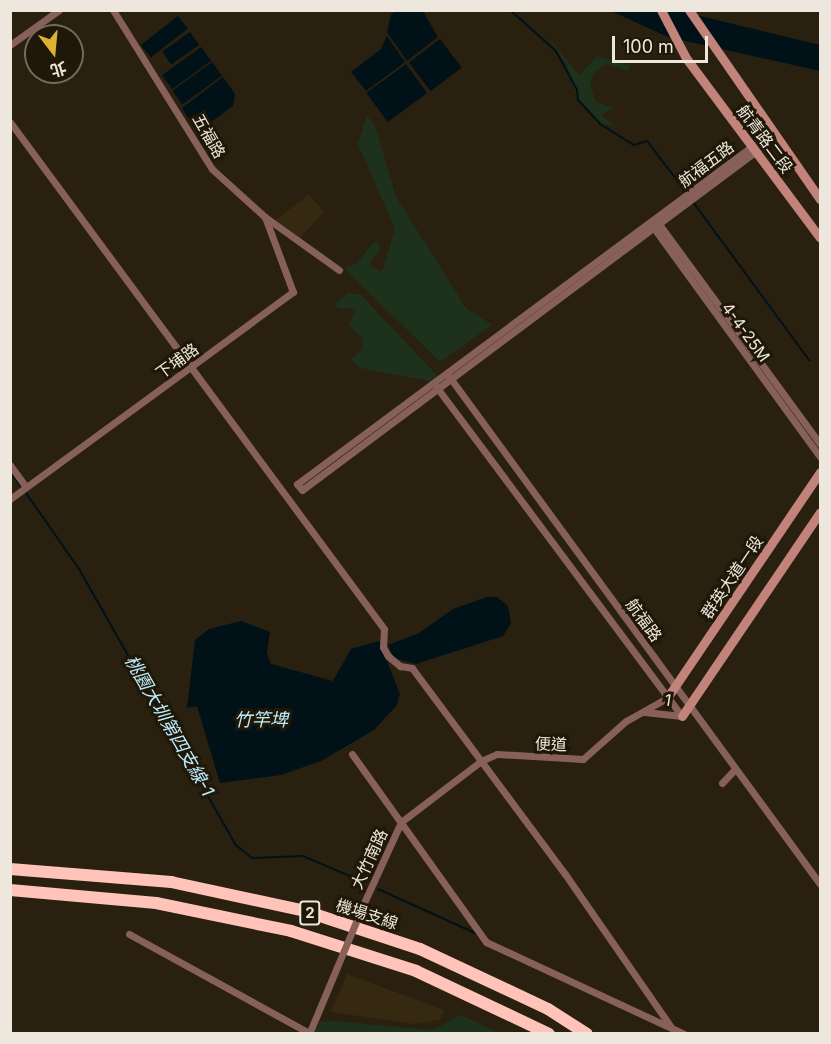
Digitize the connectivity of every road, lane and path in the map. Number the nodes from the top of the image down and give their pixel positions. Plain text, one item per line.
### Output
1 (59, 10) edge
2 (113, 10) edge
3 (661, 10) edge
4 (689, 10) edge
5 (10, 45) edge
6 (10, 122) edge
7 (776, 136) junction
8 (754, 150) junction
9 (820, 199) edge
10 (265, 217) junction
11 (655, 224) junction
12 (820, 238) edge
13 (339, 270) dead end
14 (192, 367) junction
15 (446, 372) junction
16 (451, 379) junction
17 (432, 381) junction
18 (438, 389) junction
19 (820, 444) edge
20 (820, 457) edge
21 (10, 465) edge
22 (820, 472) edge
23 (26, 487) junction
24 (10, 499) edge
25 (820, 512) edge
26 (676, 688) junction
27 (667, 698) junction
28 (691, 709) junction
29 (642, 712) junction
30 (682, 716) junction
31 (352, 754) dead end
32 (481, 760) junction
33 (735, 769) junction
34 (722, 783) dead end
35 (401, 822) junction
36 (10, 870) edge
37 (820, 884) edge
38 (10, 890) edge
39 (129, 934) dead end
40 (671, 1027) junction
41 (309, 1033) edge
42 (549, 1034) edge
43 (588, 1034) edge
44 (684, 1034) edge

1 - 5 street
2 - 10 street, 五福路
3 - 8 street, 航青路二段
4 - 7 street, 航青路二段
6 - 14 street
7 - 8 street, 航福五路
7 - 9 street, 航青路二段
8 - 11 street, 航福五路
8 - 11 street, 航福五路
8 - 12 street, 航青路二段
10 - 13 street, 五福路
10 - 14 street, 下埔路
11 - 15 street, 航福五路
11 - 16 street, 航福五路
11 - 19 street, 4-4-25M
11 - 20 street, 4-4-25M
14 - 23 street, 下埔路
14 - 32 street
15 - 16 street, 航福路
15 - 17 street, 航福五路
16 - 18 street, 航福五路
16 - 26 street, 航福路
17 - 18 street, 航福路
17 - 18 street, 航福五路
18 - 27 street, 航福路
21 - 23 street
22 - 26 street, 群英大道一段
23 - 24 street, 下埔路
25 - 28 street
26 - 27 street, 群英大道一段
26 - 28 street, 航福路
27 - 29 street, 1
27 - 30 street, 航福路
28 - 30 street
28 - 33 street, 航福路
29 - 30 street, 1
29 - 32 street, 便道
31 - 35 street
32 - 35 street, 大竹南路
32 - 40 street
33 - 34 street
33 - 37 street, 航福路
35 - 40 street
35 - 41 street, 大竹南路, bridge
36 - 43 highway, 機場支線 / 2
38 - 42 highway, 2
39 - 41 street
40 - 44 street

